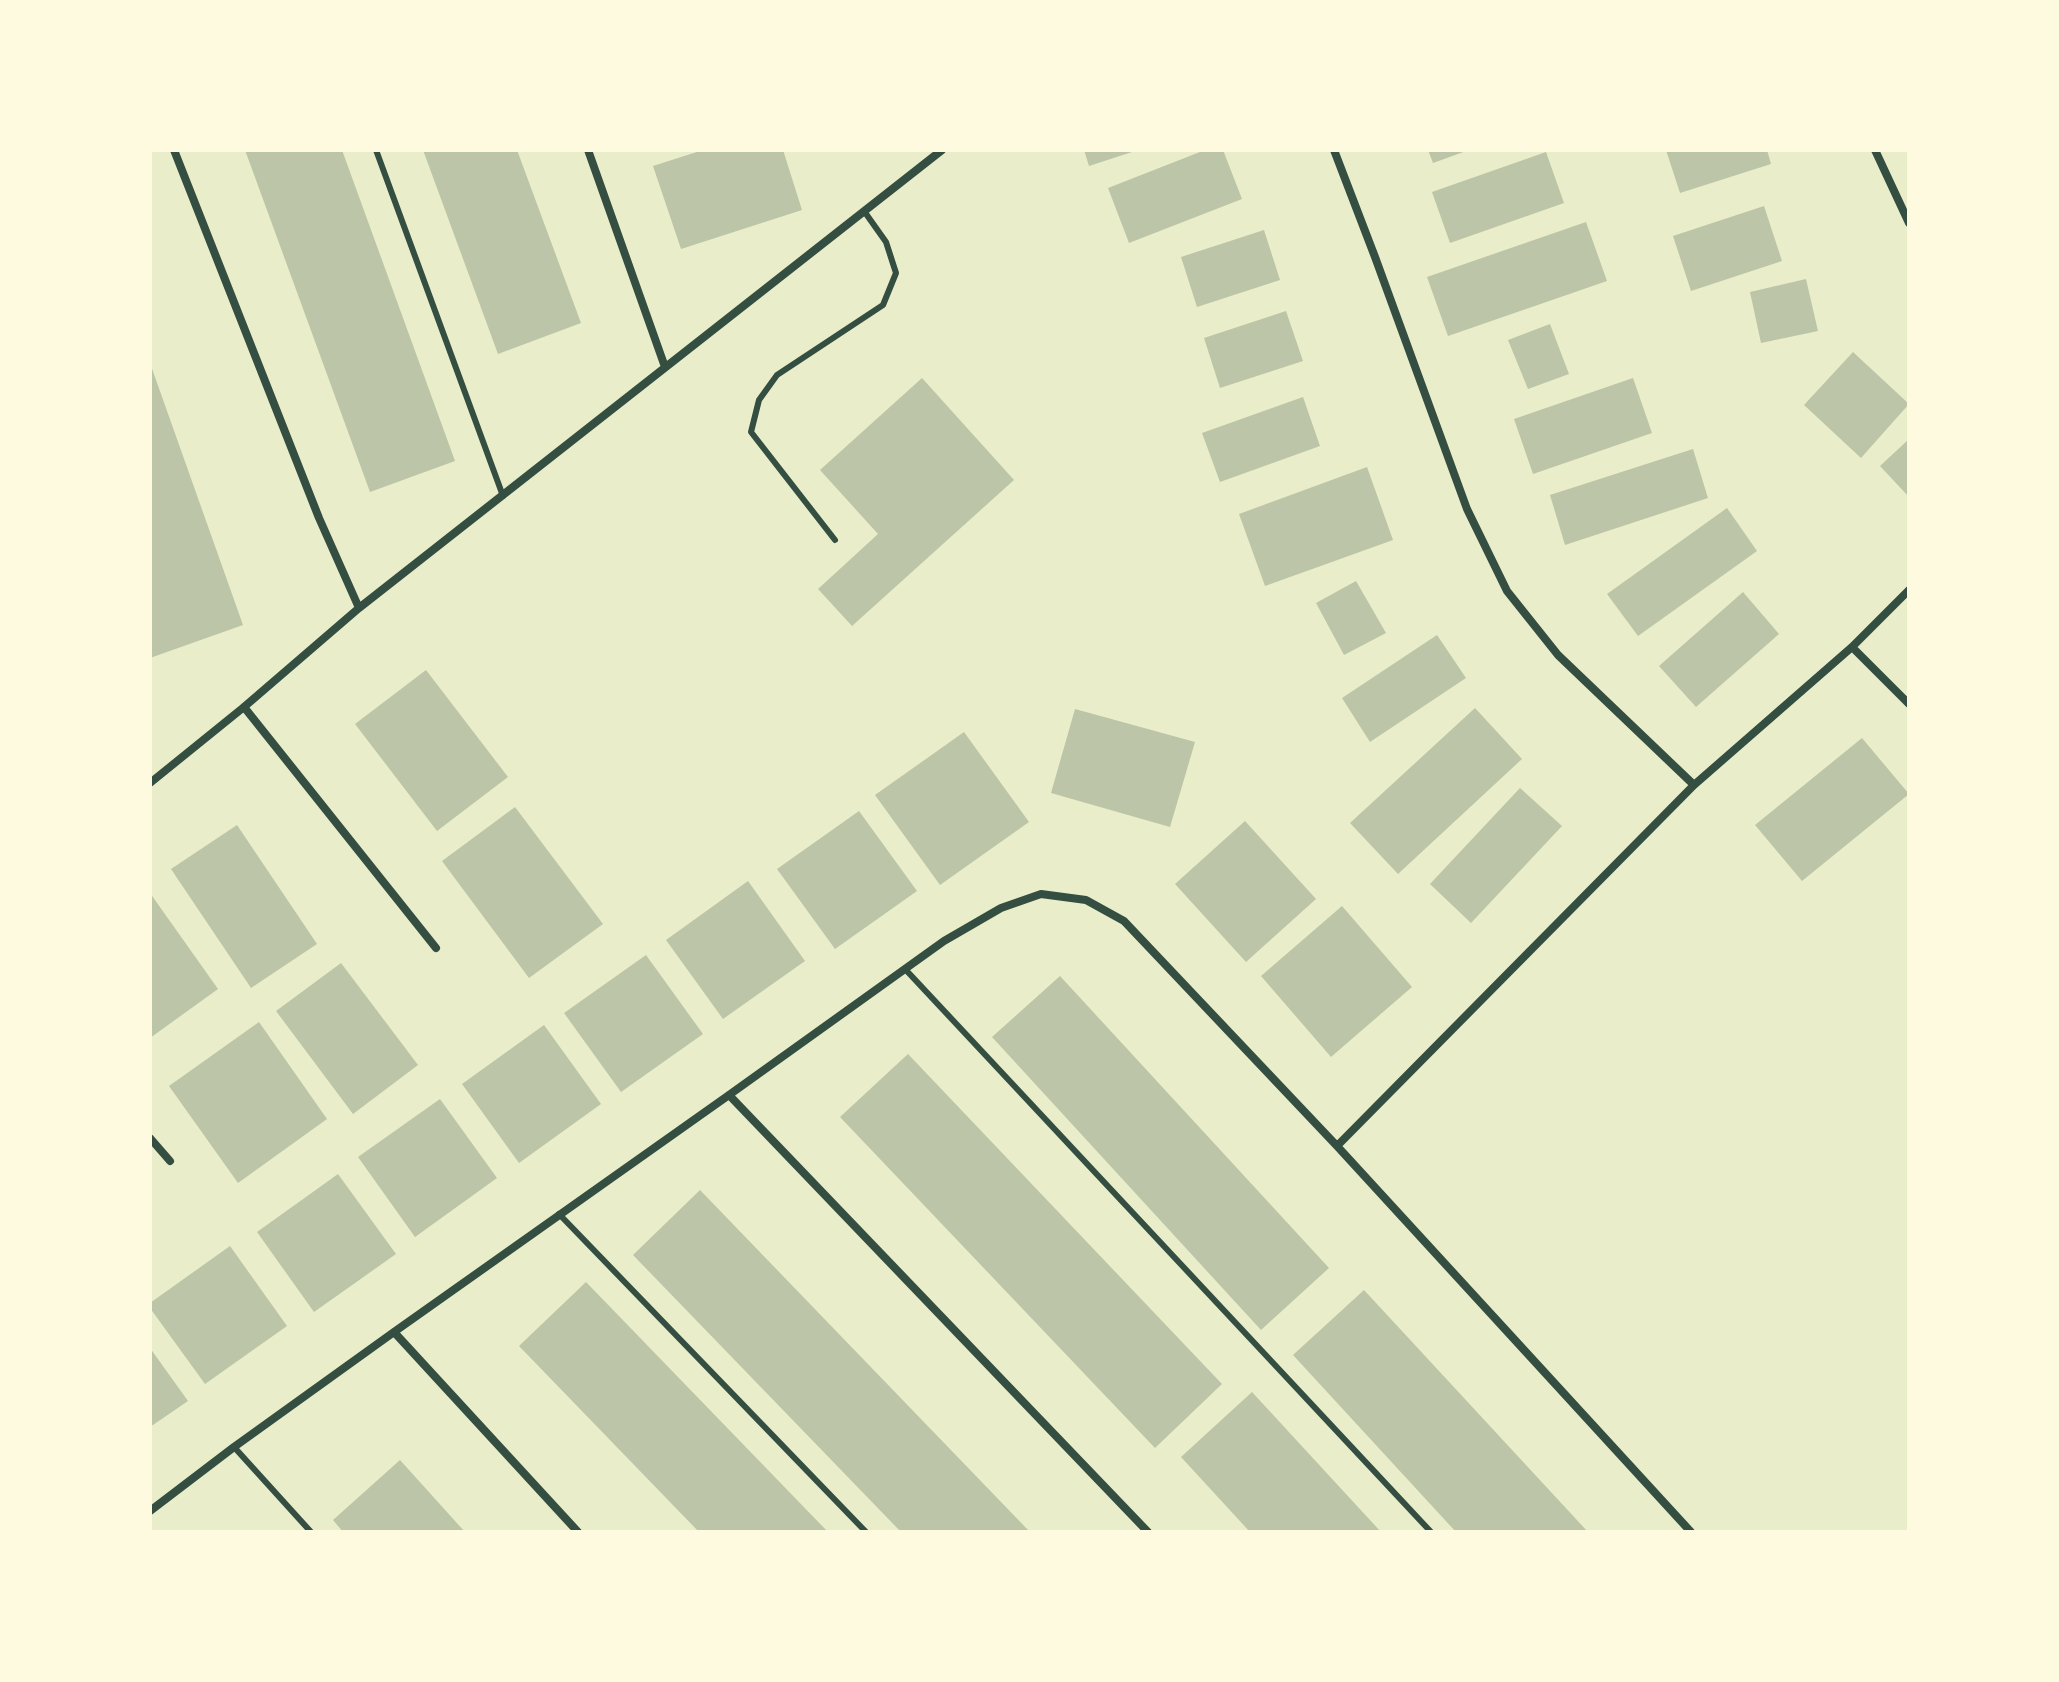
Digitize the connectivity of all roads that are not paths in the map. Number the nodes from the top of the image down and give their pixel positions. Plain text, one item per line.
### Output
1 (174, 150) edge
2 (376, 150) edge
3 (588, 150) edge
4 (942, 150) edge
5 (1334, 150) edge
6 (1875, 150) edge
7 (864, 211) junction
8 (1909, 223) edge
9 (665, 367) junction
10 (503, 496) junction
11 (835, 540) dead end
12 (1909, 590) edge
13 (359, 608) junction
14 (1852, 647) junction
15 (1909, 704) edge
16 (244, 707) junction
17 (150, 783) edge
18 (1694, 785) junction
19 (436, 948) dead end
20 (905, 969) junction
21 (729, 1095) junction
22 (150, 1138) edge
23 (1337, 1146) junction
24 (170, 1161) dead end
25 (559, 1214) junction
26 (394, 1332) junction
27 (234, 1447) junction
28 (150, 1511) edge
29 (311, 1532) edge
30 (578, 1532) edge
31 (866, 1532) edge
32 (1148, 1532) edge
33 (1431, 1532) edge
34 (1691, 1532) edge

1 - 13 street
2 - 10 lane
3 - 9 street
4 - 7 street
5 - 18 street
6 - 8 street
7 - 9 street
7 - 11 lane
9 - 10 street
10 - 13 street
12 - 14 street
13 - 16 street
14 - 15 street
14 - 18 street
16 - 17 street
16 - 19 street
18 - 23 street
20 - 21 street
20 - 23 street
20 - 33 lane
21 - 25 street
21 - 32 street
22 - 24 street
23 - 34 street
25 - 26 street
25 - 31 lane
26 - 27 street
26 - 30 street
27 - 28 street
27 - 29 lane

